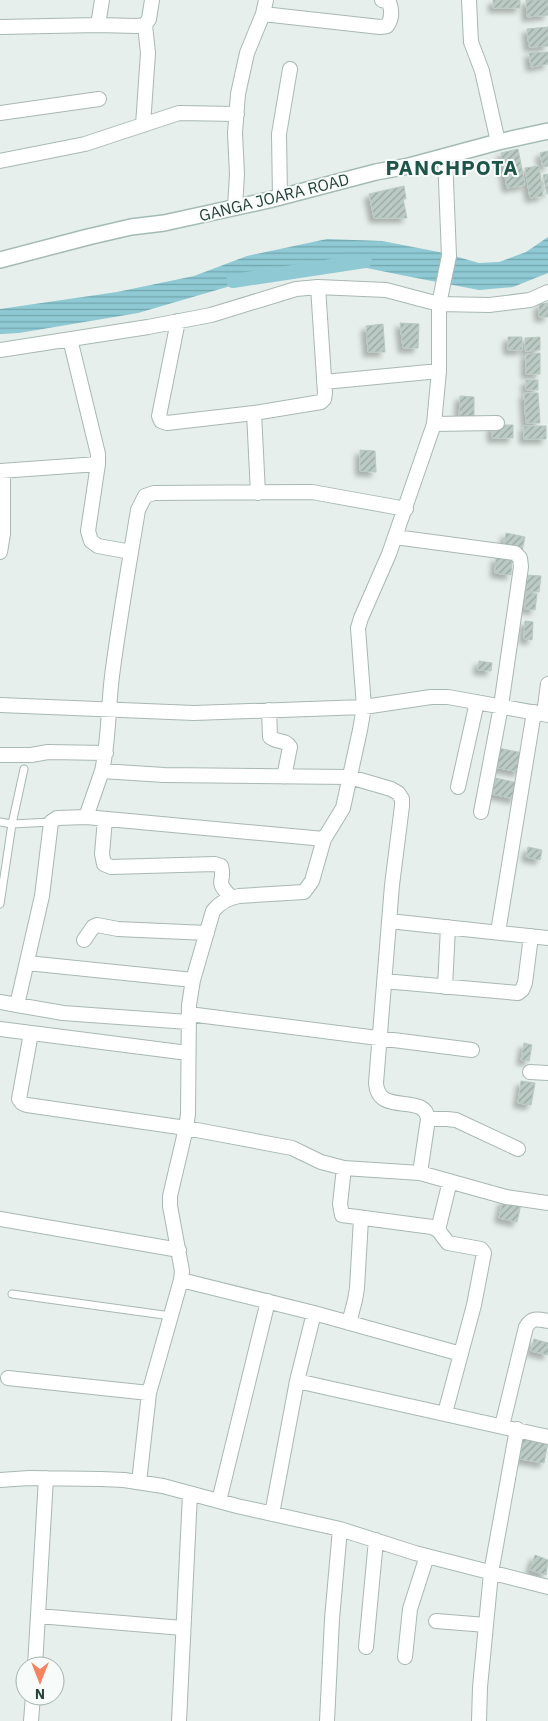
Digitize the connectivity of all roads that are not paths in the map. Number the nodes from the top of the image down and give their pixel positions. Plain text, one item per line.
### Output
1 (102, 0) edge
2 (152, 0) edge
3 (382, 0) edge
4 (469, 0) edge
5 (264, 7) edge
6 (98, 25) junction
7 (146, 25) junction
8 (0, 27) edge
9 (290, 69) dead end
10 (99, 99) dead end
11 (0, 113) edge
12 (236, 114) junction
13 (143, 125) junction
14 (548, 131) edge
15 (498, 142) junction
16 (445, 156) junction
17 (0, 161) edge
18 (280, 197) junction
19 (235, 207) junction
20 (0, 260) edge
21 (318, 287) junction
22 (548, 292) edge
23 (440, 299) junction
24 (178, 321) junction
25 (70, 339) junction
26 (0, 350) edge
27 (439, 371) junction
28 (324, 382) junction
29 (254, 413) junction
30 (498, 423) dead end
31 (434, 424) junction
32 (98, 464) junction
33 (1, 471) edge
34 (258, 493) junction
35 (406, 509) junction
36 (395, 537) junction
37 (0, 552) edge
38 (131, 552) junction
39 (548, 684) edge
40 (477, 702) junction
41 (0, 706) edge
42 (501, 706) junction
43 (364, 707) junction
44 (109, 709) junction
45 (269, 710) junction
46 (542, 714) edge
47 (106, 752) junction
48 (0, 755) edge
49 (24, 769) dead end
50 (102, 771) junction
51 (284, 777) junction
52 (350, 777) junction
53 (458, 787) dead end
54 (481, 812) dead end
55 (86, 817) junction
56 (105, 819) junction
57 (0, 822) edge
58 (52, 822) junction
59 (12, 824) junction
60 (324, 840) junction
61 (231, 897) junction
62 (0, 904) edge
63 (389, 921) junction
64 (448, 927) junction
65 (498, 932) junction
66 (207, 933) junction
67 (531, 936) junction
68 (548, 938) edge
69 (84, 940) dead end
70 (26, 963) junction
71 (193, 980) junction
72 (384, 981) junction
73 (445, 987) junction
74 (0, 1002) edge
75 (16, 1005) junction
76 (188, 1018) junction
77 (0, 1029) edge
78 (31, 1033) junction
79 (380, 1039) junction
80 (472, 1050) dead end
81 (188, 1052) junction
82 (530, 1072) dead end
83 (548, 1073) edge
84 (428, 1119) junction
85 (186, 1128) junction
86 (518, 1149) dead end
87 (344, 1168) junction
88 (420, 1173) junction
89 (450, 1181) junction
90 (548, 1203) edge
91 (0, 1219) edge
92 (361, 1219) junction
93 (438, 1230) junction
94 (179, 1250) junction
95 (181, 1280) junction
96 (12, 1294) dead end
97 (268, 1301) junction
98 (314, 1313) junction
99 (171, 1316) junction
100 (548, 1321) edge
101 (349, 1322) junction
102 (461, 1354) junction
103 (8, 1378) dead end
104 (296, 1381) junction
105 (149, 1393) junction
106 (445, 1413) junction
107 (502, 1426) junction
108 (517, 1429) junction
109 (548, 1437) edge
110 (46, 1478) junction
111 (0, 1480) edge
112 (139, 1482) junction
113 (190, 1494) junction
114 (219, 1501) junction
115 (272, 1514) junction
116 (340, 1529) junction
117 (376, 1540) junction
118 (427, 1556) junction
119 (491, 1573) junction
120 (548, 1587) edge
121 (38, 1616) junction
122 (436, 1621) dead end
123 (486, 1625) junction
124 (183, 1628) junction
125 (366, 1648) dead end
126 (36, 1656) edge
127 (405, 1656) dead end
128 (32, 1706) edge
129 (31, 1721) edge
130 (178, 1721) edge
131 (327, 1721) edge
132 (478, 1721) edge

1 - 6 street
2 - 7 street
3 - 5 street
4 - 15 street
5 - 12 street
6 - 7 street
6 - 8 street
7 - 13 street
9 - 18 street
10 - 11 street
12 - 13 street
12 - 19 street
13 - 17 street
14 - 15 main road, GANGA JOARA ROAD
15 - 16 main road, GANGA JOARA ROAD
16 - 18 main road, GANGA JOARA ROAD
16 - 23 street
18 - 19 main road, GANGA JOARA ROAD
19 - 20 main road, GANGA JOARA ROAD
21 - 23 street
21 - 24 street
21 - 28 street
22 - 23 street
23 - 27 street
24 - 25 street
24 - 29 street
25 - 26 street
25 - 32 street
27 - 28 street
27 - 31 street
28 - 29 street
29 - 34 street
30 - 31 street
31 - 35 street
32 - 33 street
32 - 38 street
33 - 37 street
34 - 35 street
34 - 38 street
35 - 36 street
36 - 42 street
36 - 43 street
38 - 44 street
39 - 46 street
40 - 42 street
40 - 43 street
40 - 53 street
41 - 44 street
42 - 46 street
42 - 54 street
43 - 45 street
43 - 52 street
44 - 45 street
44 - 47 street
45 - 51 street
46 - 65 street
47 - 48 street
47 - 50 street
49 - 59 lane
50 - 51 street
50 - 55 street
51 - 52 street
52 - 60 street
52 - 63 street
55 - 56 street
55 - 58 street
56 - 60 street
56 - 61 street
57 - 59 lane
58 - 59 lane
58 - 70 street
59 - 62 lane
60 - 61 street
61 - 66 street
63 - 64 street
63 - 72 street
64 - 65 street
64 - 73 street
65 - 67 street
66 - 69 street
66 - 71 street
67 - 68 street
67 - 73 street
70 - 71 street
70 - 75 street
71 - 76 street
72 - 73 street
72 - 79 street
74 - 75 street
75 - 76 street
76 - 79 street
76 - 81 street
77 - 78 street
78 - 81 street
78 - 85 street
79 - 80 street
79 - 84 street
81 - 85 street
82 - 83 street
84 - 86 street
84 - 88 street
85 - 87 street
85 - 94 street
87 - 88 street
87 - 92 street
88 - 89 street
89 - 90 street
89 - 93 street
91 - 94 street
92 - 93 street
92 - 101 street
93 - 102 street
94 - 95 street
95 - 97 street
95 - 99 street
96 - 99 lane
97 - 98 street
97 - 114 street
98 - 101 street
98 - 104 street
99 - 105 street
100 - 107 street
101 - 102 street
102 - 106 street
103 - 105 street
104 - 106 street
104 - 115 street
105 - 112 street
106 - 107 street
107 - 108 street
108 - 109 street
108 - 119 street
110 - 111 street
110 - 112 street
110 - 121 street
112 - 113 street
113 - 114 street
113 - 124 street
114 - 115 street
115 - 116 street
116 - 117 street
116 - 131 street
117 - 118 street
117 - 125 street
118 - 119 street
118 - 127 street
119 - 120 street
119 - 123 street
121 - 124 street
121 - 126 street
122 - 123 street
123 - 132 street
124 - 130 street
128 - 129 street

